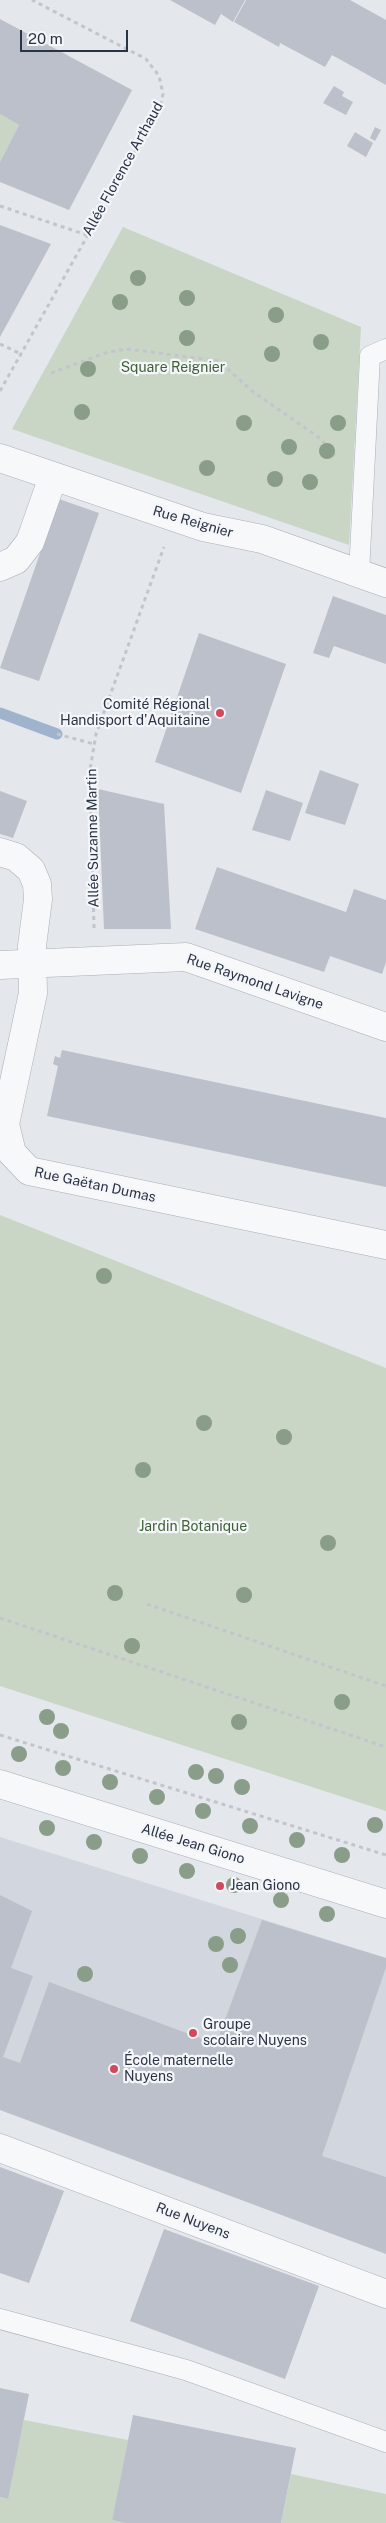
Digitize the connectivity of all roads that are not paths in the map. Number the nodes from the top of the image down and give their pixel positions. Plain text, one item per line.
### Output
1 (386, 349) edge
2 (0, 458) edge
3 (53, 477) junction
4 (0, 567) edge
5 (359, 574) junction
6 (386, 583) edge
7 (0, 852) edge
8 (32, 962) junction
9 (0, 964) edge
10 (386, 1027) edge
11 (386, 1245) edge
12 (0, 1784) edge
13 (386, 1904) edge
14 (0, 2148) edge
15 (386, 2294) edge
16 (0, 2319) edge
17 (386, 2442) edge

1 - 5 lane
2 - 3 street, Rue Reignier
3 - 4 street
3 - 5 street, Rue Reignier
5 - 6 street, Rue Reignier
7 - 8 street, Rue Gaëtan Dumas
8 - 9 street, Rue Raymond Lavigne
8 - 10 street, Rue Raymond Lavigne
8 - 11 street, Rue Gaëtan Dumas
12 - 13 street, Allée Jean Giono
14 - 15 street, Rue Nuyens
16 - 17 lane

